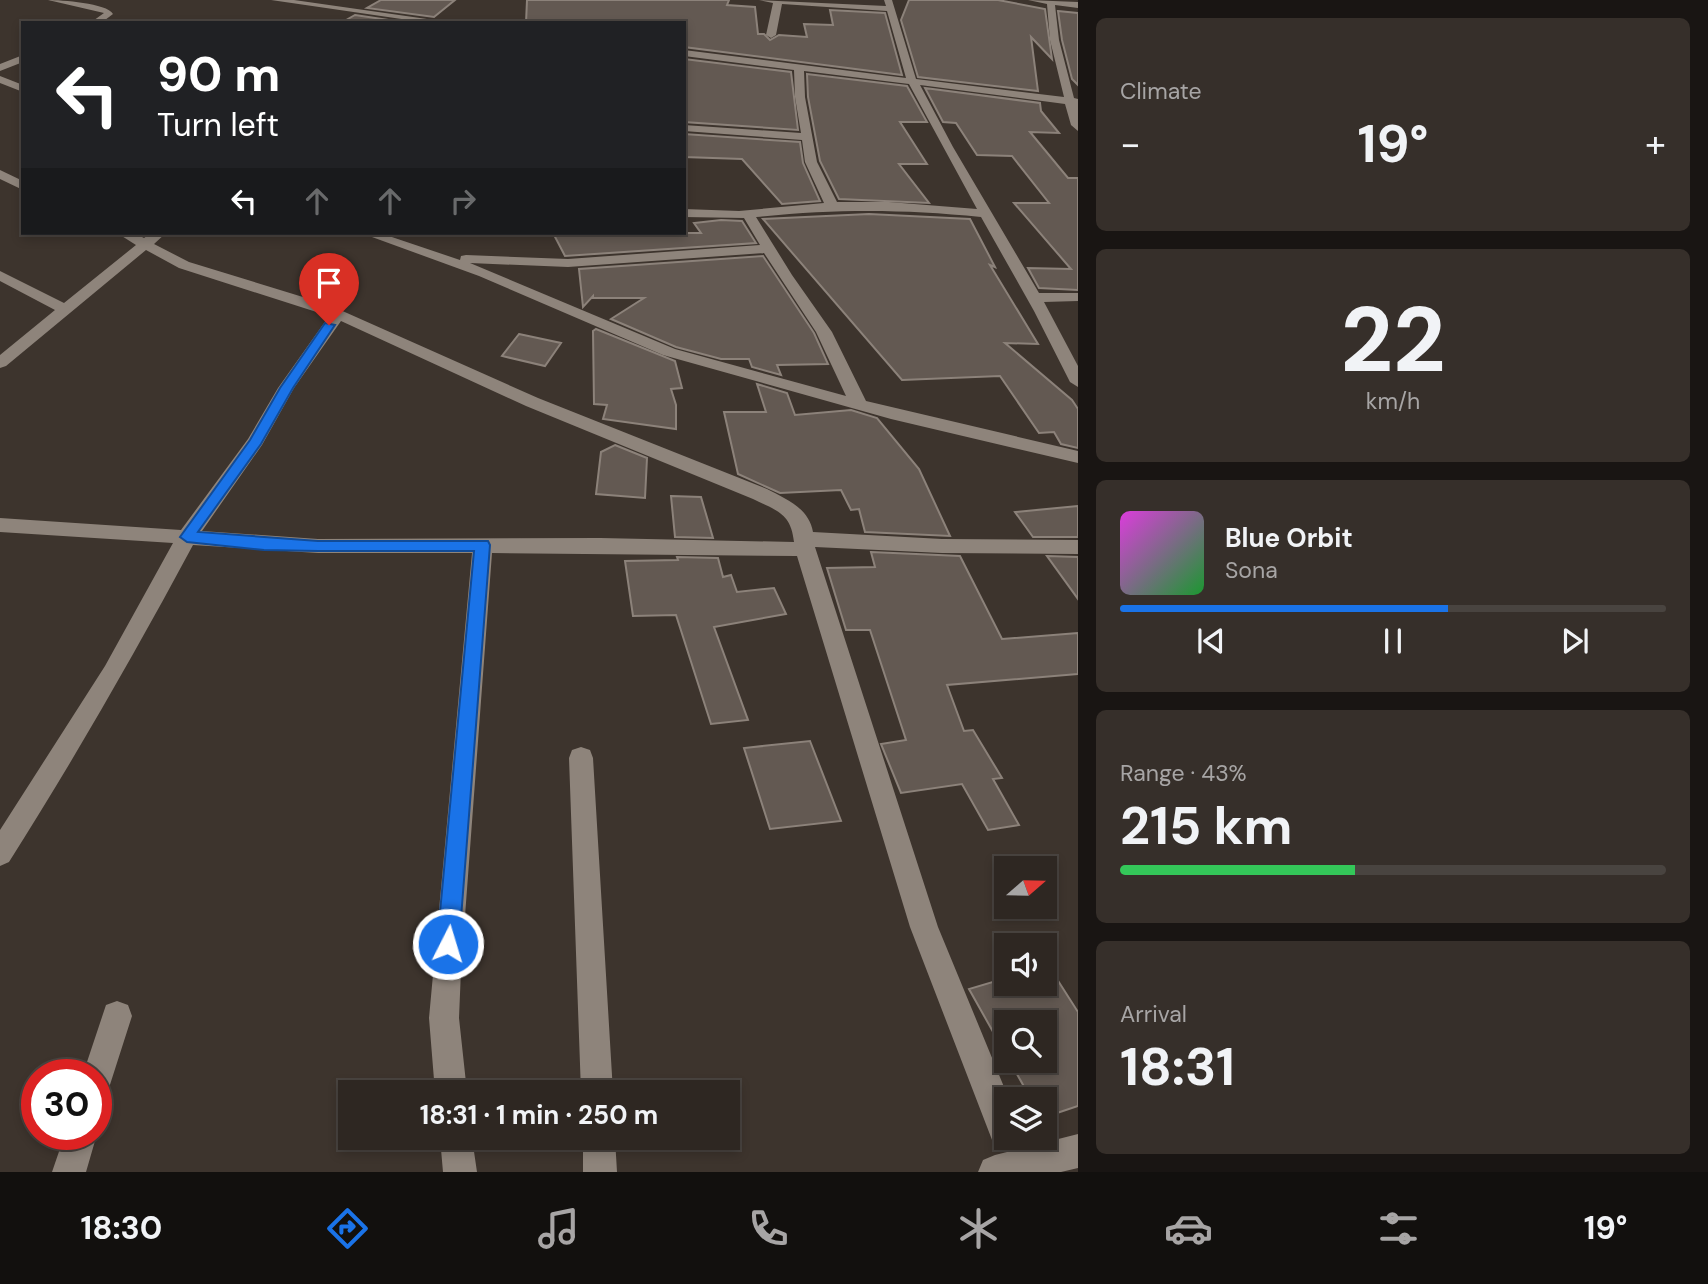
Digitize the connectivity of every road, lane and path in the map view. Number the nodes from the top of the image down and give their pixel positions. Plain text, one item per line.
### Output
1 (52, 0) edge
2 (275, 0) edge
3 (763, 0) edge
4 (1032, 0) edge
5 (778, 1) edge
6 (1051, 2) junction
7 (888, 4) edge
8 (1078, 5) edge
9 (98, 21) edge
10 (436, 21) edge
11 (771, 35) dead end
12 (686, 53) edge
13 (21, 59) edge
14 (799, 67) junction
15 (0, 68) edge
16 (0, 79) edge
17 (912, 81) junction
18 (21, 88) edge
19 (1074, 102) edge
20 (686, 128) edge
21 (1078, 128) edge
22 (806, 137) junction
23 (0, 174) edge
24 (21, 185) edge
25 (832, 205) junction
26 (686, 213) edge
27 (747, 214) junction
28 (987, 214) junction
29 (136, 235) edge
30 (374, 235) edge
31 (153, 238) edge
32 (768, 250) junction
33 (442, 257) junction
34 (1, 276) edge
35 (1078, 296) edge
36 (1035, 298) junction
37 (64, 309) junction
38 (338, 314) junction
39 (0, 363) edge
40 (1078, 382) edge
41 (858, 403) junction
42 (1078, 457) edge
43 (0, 525) edge
44 (187, 537) junction
45 (805, 544) junction
46 (482, 545) junction
47 (1078, 547) edge
48 (581, 758) dead end
49 (0, 853) edge
50 (117, 1016) dead end
51 (104, 1059) edge
52 (451, 1080) edge
53 (596, 1080) edge
54 (994, 1103) edge
55 (76, 1150) edge
56 (457, 1150) edge
57 (599, 1150) edge
58 (1078, 1151) edge
59 (1011, 1162) edge
60 (69, 1172) edge
61 (460, 1172) edge
62 (600, 1172) edge

1 - 9 street
2 - 10 street
3 - 5 street
4 - 6 street
5 - 7 street
5 - 11 street
6 - 8 street
6 - 19 street
7 - 17 street
12 - 14 street
13 - 15 street
14 - 17 street
14 - 22 street
16 - 18 street
17 - 19 street
17 - 28 street
19 - 21 street
20 - 22 street
22 - 25 street
23 - 24 street
25 - 27 street
25 - 28 street
26 - 27 street
27 - 32 street
28 - 36 street
29 - 31 street
30 - 33 street
31 - 37 street
31 - 38 street
32 - 33 street
32 - 41 street
33 - 41 street
34 - 37 street
35 - 36 street
36 - 40 street
37 - 39 street
38 - 44 street
38 - 45 street
41 - 42 street
43 - 44 street
44 - 46 street
44 - 49 street
45 - 46 street
45 - 47 street
45 - 54 street
46 - 52 street
48 - 53 street
50 - 51 street
55 - 60 street
56 - 61 street
57 - 62 street
58 - 59 street

